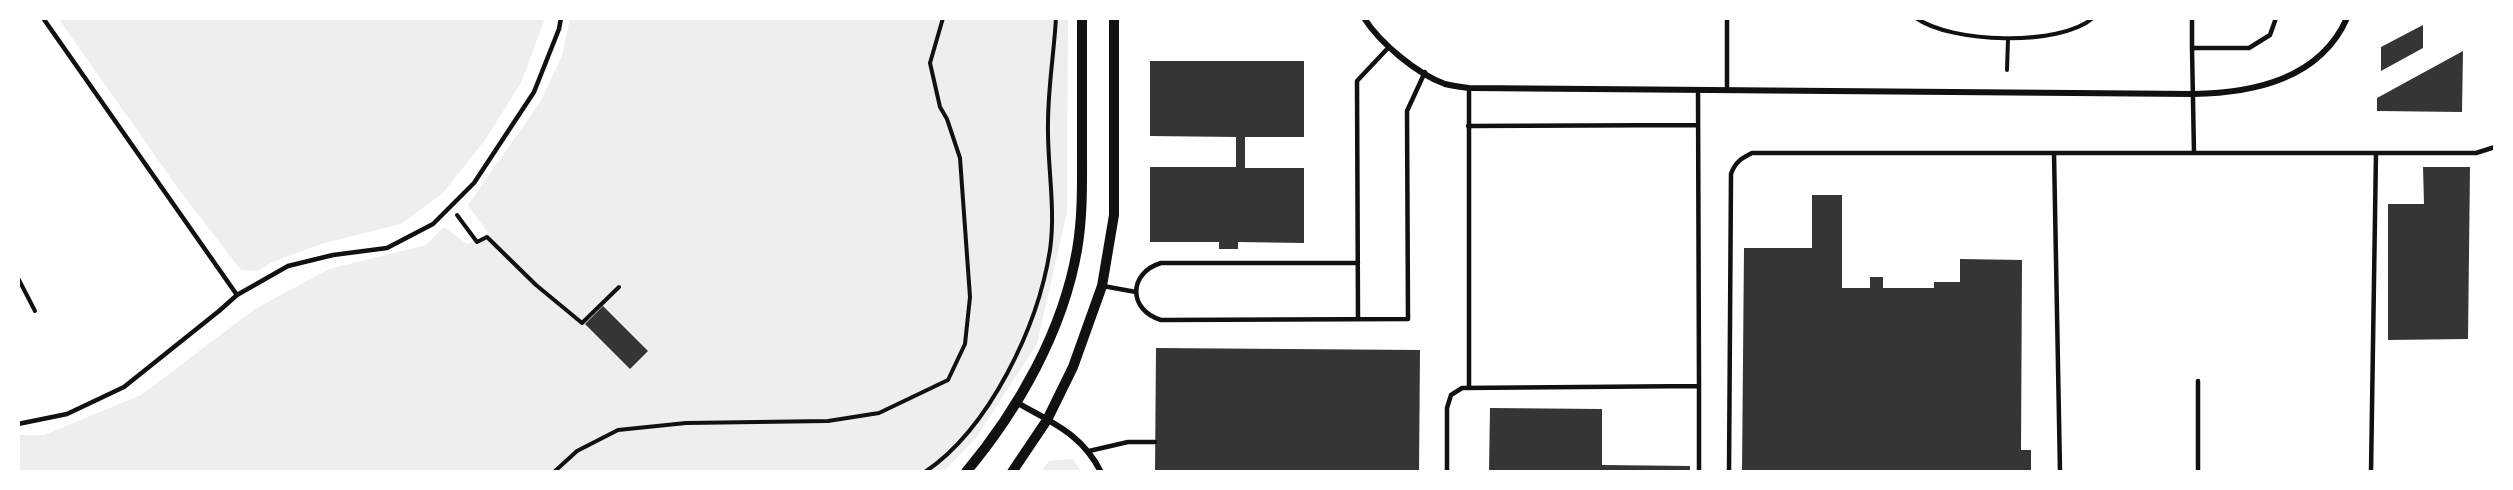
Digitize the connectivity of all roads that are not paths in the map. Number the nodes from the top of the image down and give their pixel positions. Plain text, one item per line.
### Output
1 (43, 18) edge
2 (561, 18) edge
3 (1082, 18) edge
4 (1114, 18) edge
5 (1364, 18) edge
6 (1727, 18) edge
7 (2192, 18) edge
8 (2276, 18) edge
9 (2347, 18) edge
10 (1389, 47) junction
11 (2192, 48) junction
12 (1425, 72) junction
13 (1469, 88) junction
14 (1698, 90) junction
15 (1727, 90) junction
16 (2193, 94) junction
17 (1698, 125) junction
18 (1468, 126) junction
19 (2495, 147) edge
20 (2054, 153) junction
21 (2194, 153) junction
22 (2376, 153) junction
23 (1358, 263) junction
24 (1102, 286) junction
25 (1136, 292) junction
26 (237, 295) junction
27 (1358, 319) junction
28 (2199, 381) dead end
29 (1469, 386) junction
30 (1700, 386) junction
31 (1016, 402) junction
32 (1047, 420) junction
33 (18, 424) edge
34 (1155, 442) dead end
35 (1089, 451) junction
36 (966, 472) edge
37 (1012, 472) edge
38 (1101, 472) edge
39 (1446, 472) edge
40 (1699, 472) edge
41 (1729, 472) edge
42 (2060, 472) edge
43 (2198, 472) edge
44 (2371, 472) edge

1 - 26 lane
2 - 26 lane
3 - 31 street
4 - 24 street
5 - 10 street
6 - 15 lane
7 - 11 lane
8 - 11 lane
9 - 16 street
10 - 12 street
10 - 23 lane
11 - 16 lane
12 - 13 street
12 - 27 lane
13 - 14 street
13 - 18 lane
14 - 15 street
14 - 17 lane
15 - 16 street
16 - 21 lane
17 - 18 lane
17 - 30 lane
18 - 29 lane
19 - 22 lane
20 - 21 lane
20 - 41 lane
20 - 42 lane
21 - 22 lane
22 - 44 lane
23 - 25 lane
23 - 27 lane
24 - 25 lane
24 - 32 street
25 - 27 lane
26 - 33 lane
28 - 43 lane
29 - 30 lane
29 - 39 lane
30 - 40 lane
31 - 32 street
31 - 36 street
32 - 35 street
32 - 37 street
34 - 35 lane
35 - 38 street

